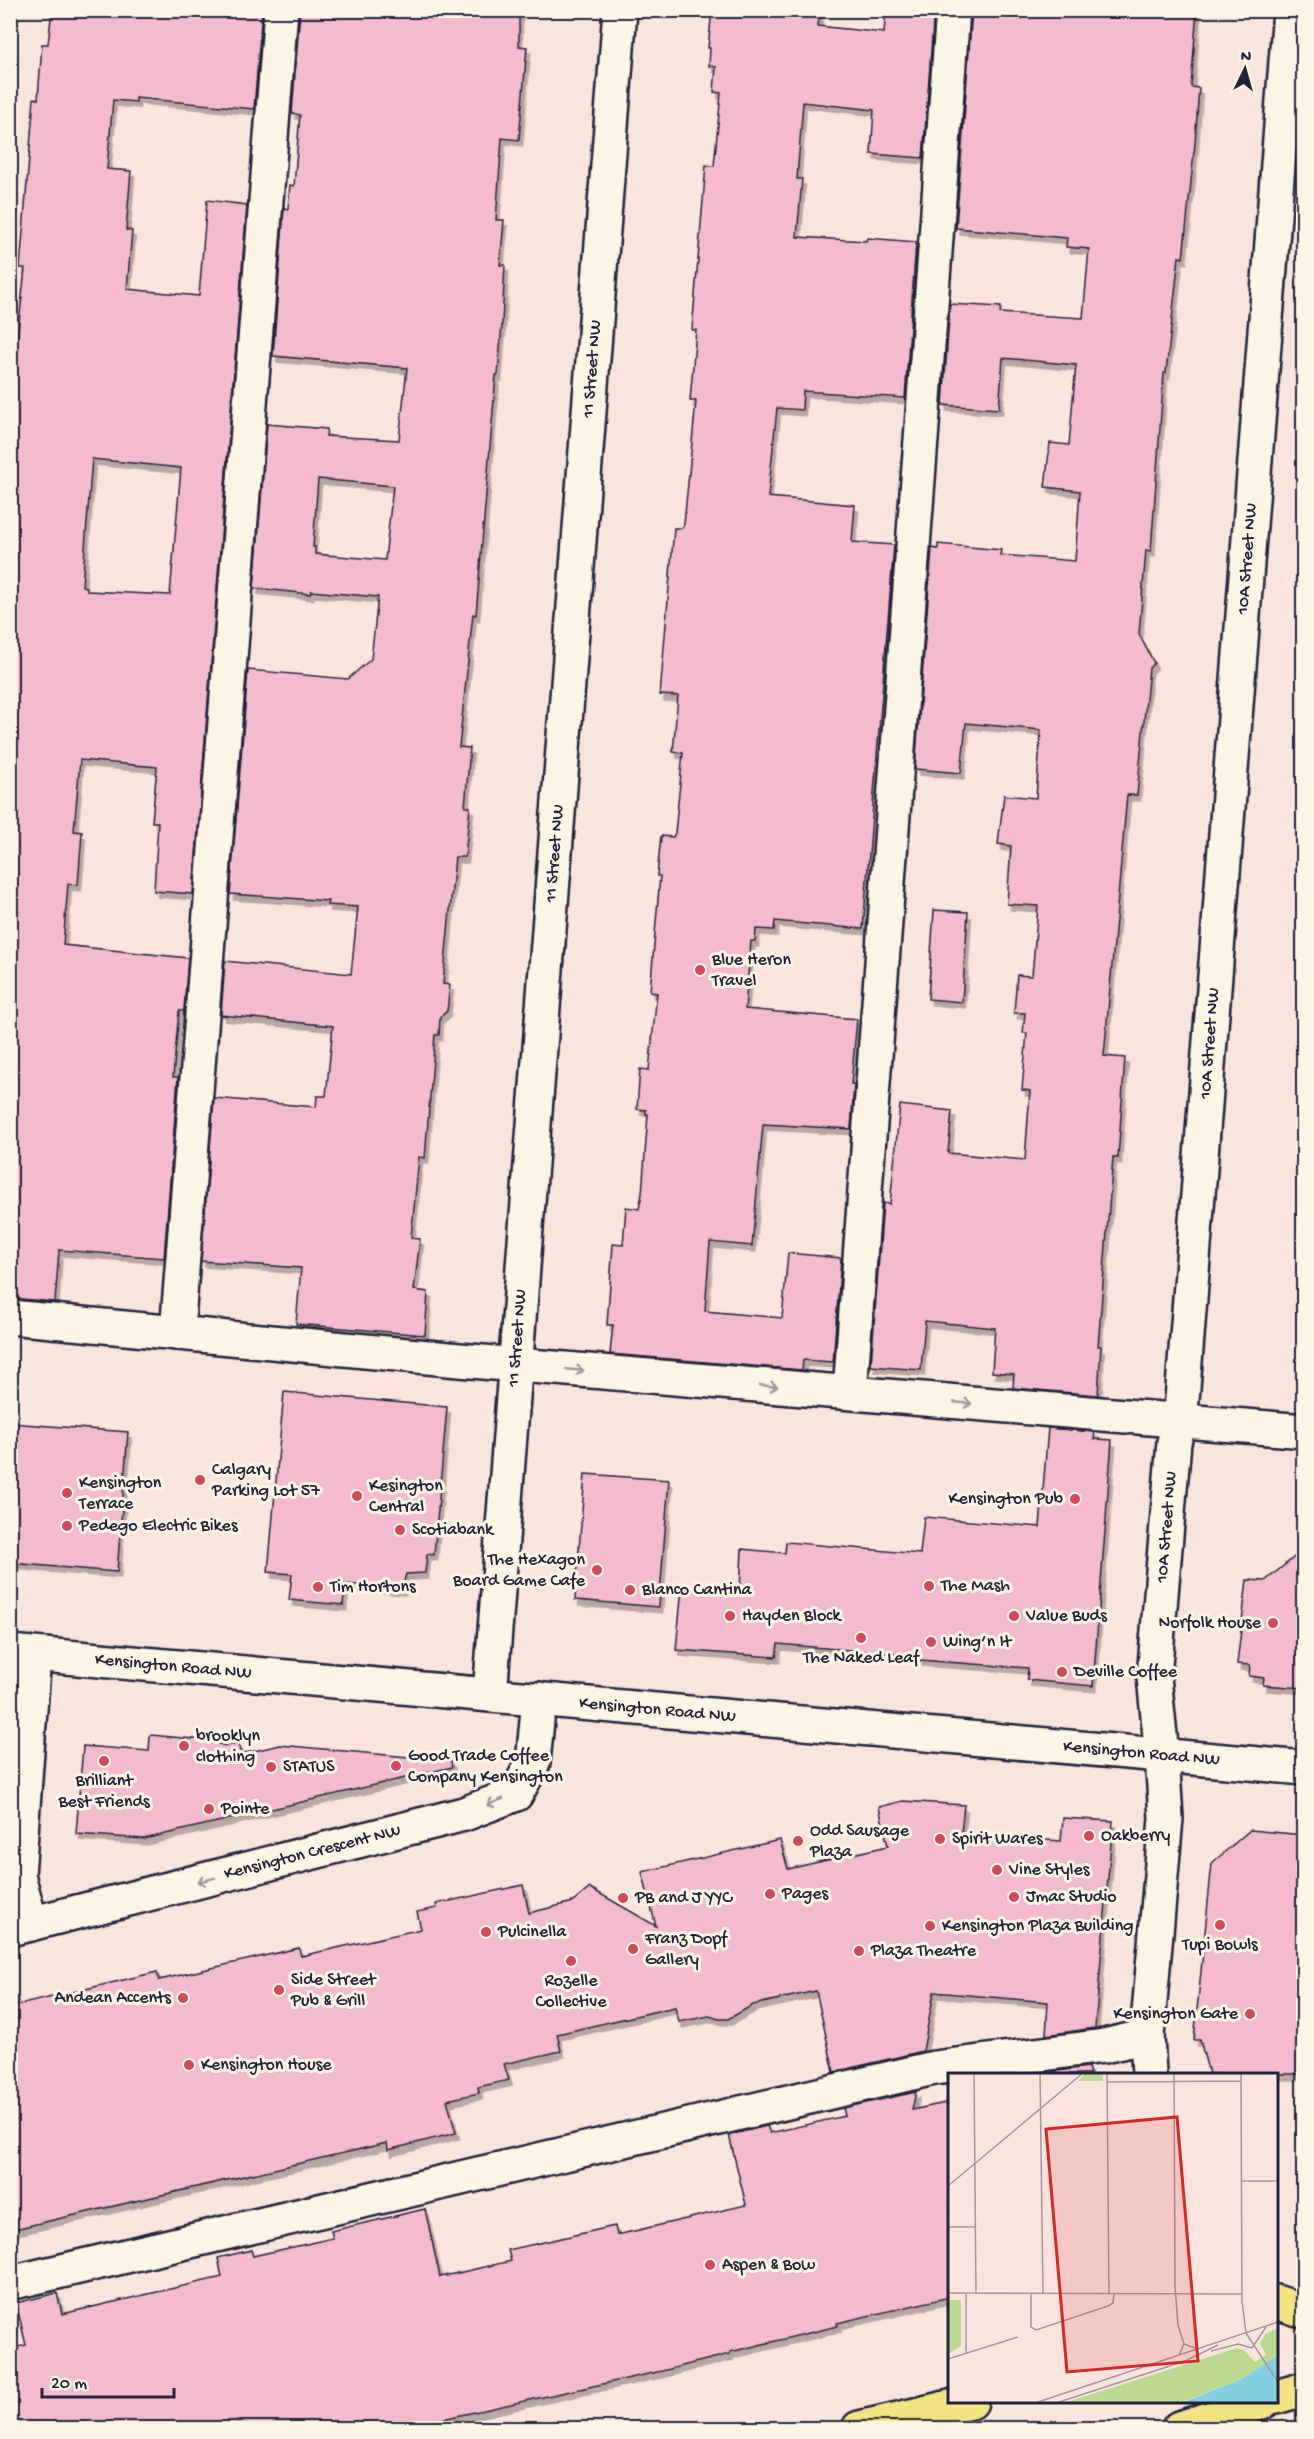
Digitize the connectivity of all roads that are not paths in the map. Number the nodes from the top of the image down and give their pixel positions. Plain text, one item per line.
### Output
1 (281, 10) edge
2 (620, 10) edge
3 (953, 10) edge
4 (1290, 10) edge
5 (10, 1317) edge
6 (177, 1333) junction
7 (517, 1365) junction
8 (850, 1392) junction
9 (1180, 1421) junction
10 (1304, 1431) edge
11 (22, 1654) edge
12 (490, 1695) junction
13 (539, 1700) junction
14 (1162, 1755) junction
15 (1304, 1768) edge
16 (21, 1926) edge
17 (1147, 2036) junction
18 (1149, 2073) edge
19 (10, 2283) edge
20 (1278, 2303) edge
21 (1304, 2311) edge
22 (1304, 2322) edge
23 (1278, 2328) edge
24 (1304, 2389) edge
25 (1278, 2396) edge
26 (967, 2403) edge
27 (1261, 2403) edge
28 (858, 2428) edge
29 (1179, 2428) edge

1 - 6 street
2 - 7 street, 11 Street NW
3 - 8 street
4 - 9 street, 10A Street NW
5 - 6 street
6 - 7 street
7 -> 8 street
7 - 12 street, 11 Street NW
8 -> 9 street
9 - 10 street
9 - 14 street, 10A Street NW
11 - 12 street, Kensington Road NW
11 - 16 street
12 - 13 street, Kensington Road NW
13 - 14 street, Kensington Road NW
13 -> 16 street, Kensington Crescent NW
14 - 15 street, Kensington Road NW
14 - 17 street, 10A Street NW
17 - 18 street, 10A Street NW
17 - 19 street
20 - 21 main road
22 - 23 main road
24 - 25 main road
26 - 28 main road
27 - 29 main road

